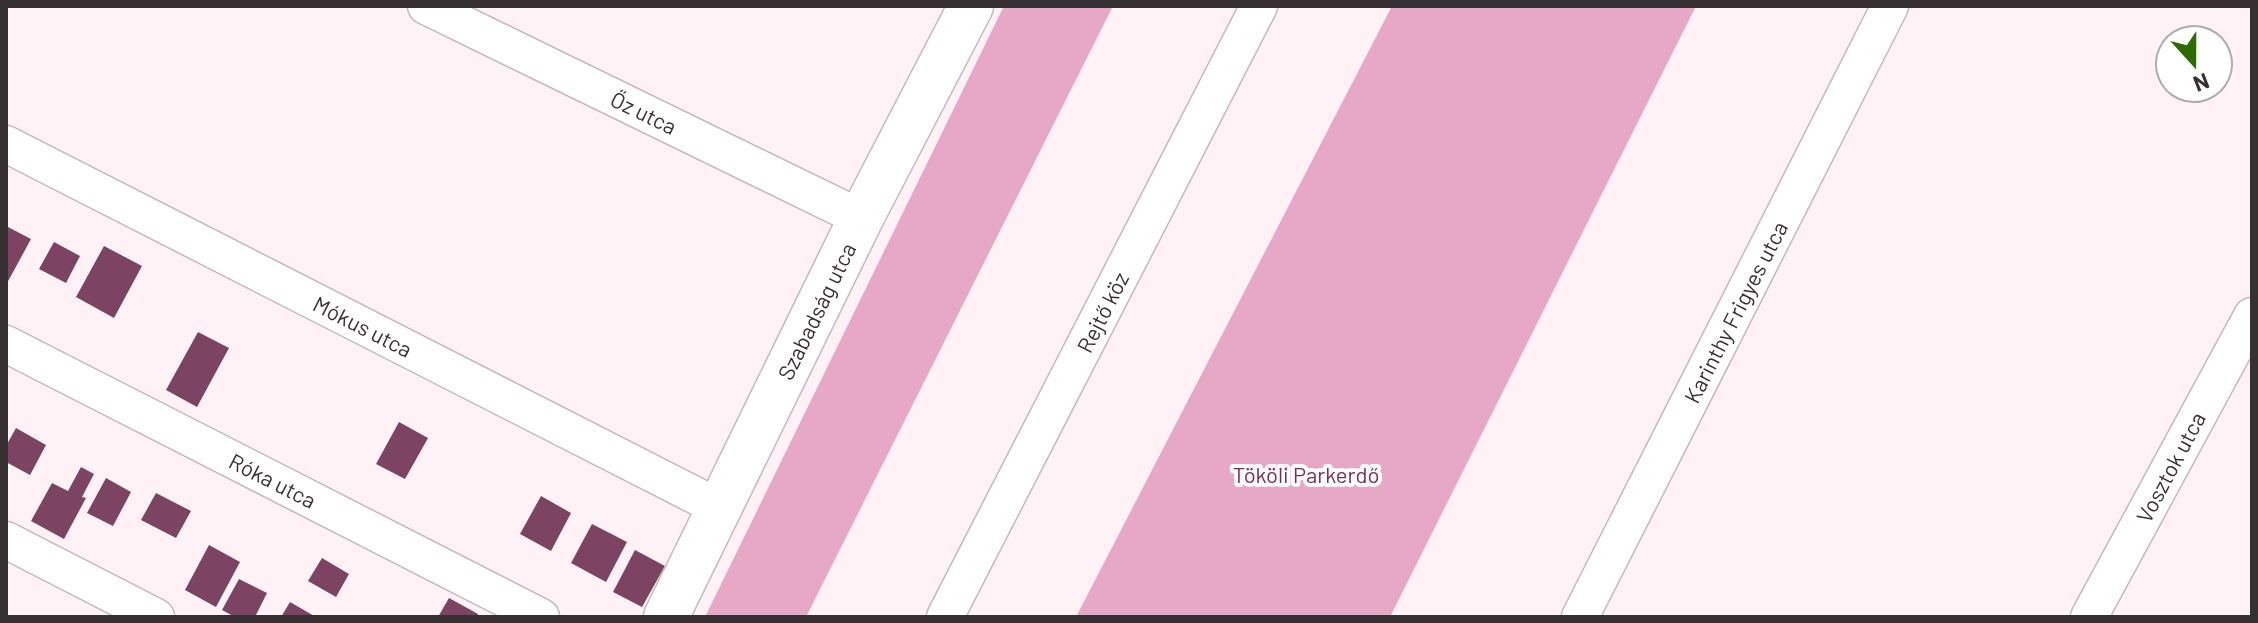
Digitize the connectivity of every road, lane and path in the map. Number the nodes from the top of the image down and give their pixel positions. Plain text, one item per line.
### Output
1 (426, 6) edge
2 (971, 6) edge
3 (1259, 6) edge
4 (1890, 6) edge
5 (6, 144) edge
6 (861, 218) junction
7 (2252, 316) edge
8 (6, 344) edge
9 (6, 351) edge
10 (720, 508) junction
11 (6, 540) edge
12 (156, 617) edge
13 (527, 617) edge
14 (541, 617) edge
15 (666, 617) edge
16 (945, 617) edge
17 (1580, 617) edge
18 (2089, 617) edge

1 - 6 street, Őz utca
2 - 6 street, Szabadság utca
3 - 16 street, Rejtő köz
4 - 17 street, Karinthy Frigyes utca
5 - 10 street, Mókus utca
6 - 10 street, Szabadság utca
7 - 18 street, Vosztok utca
8 - 14 street, Róka utca
9 - 13 street, Róka utca
10 - 15 street, Szabadság utca
11 - 12 street

